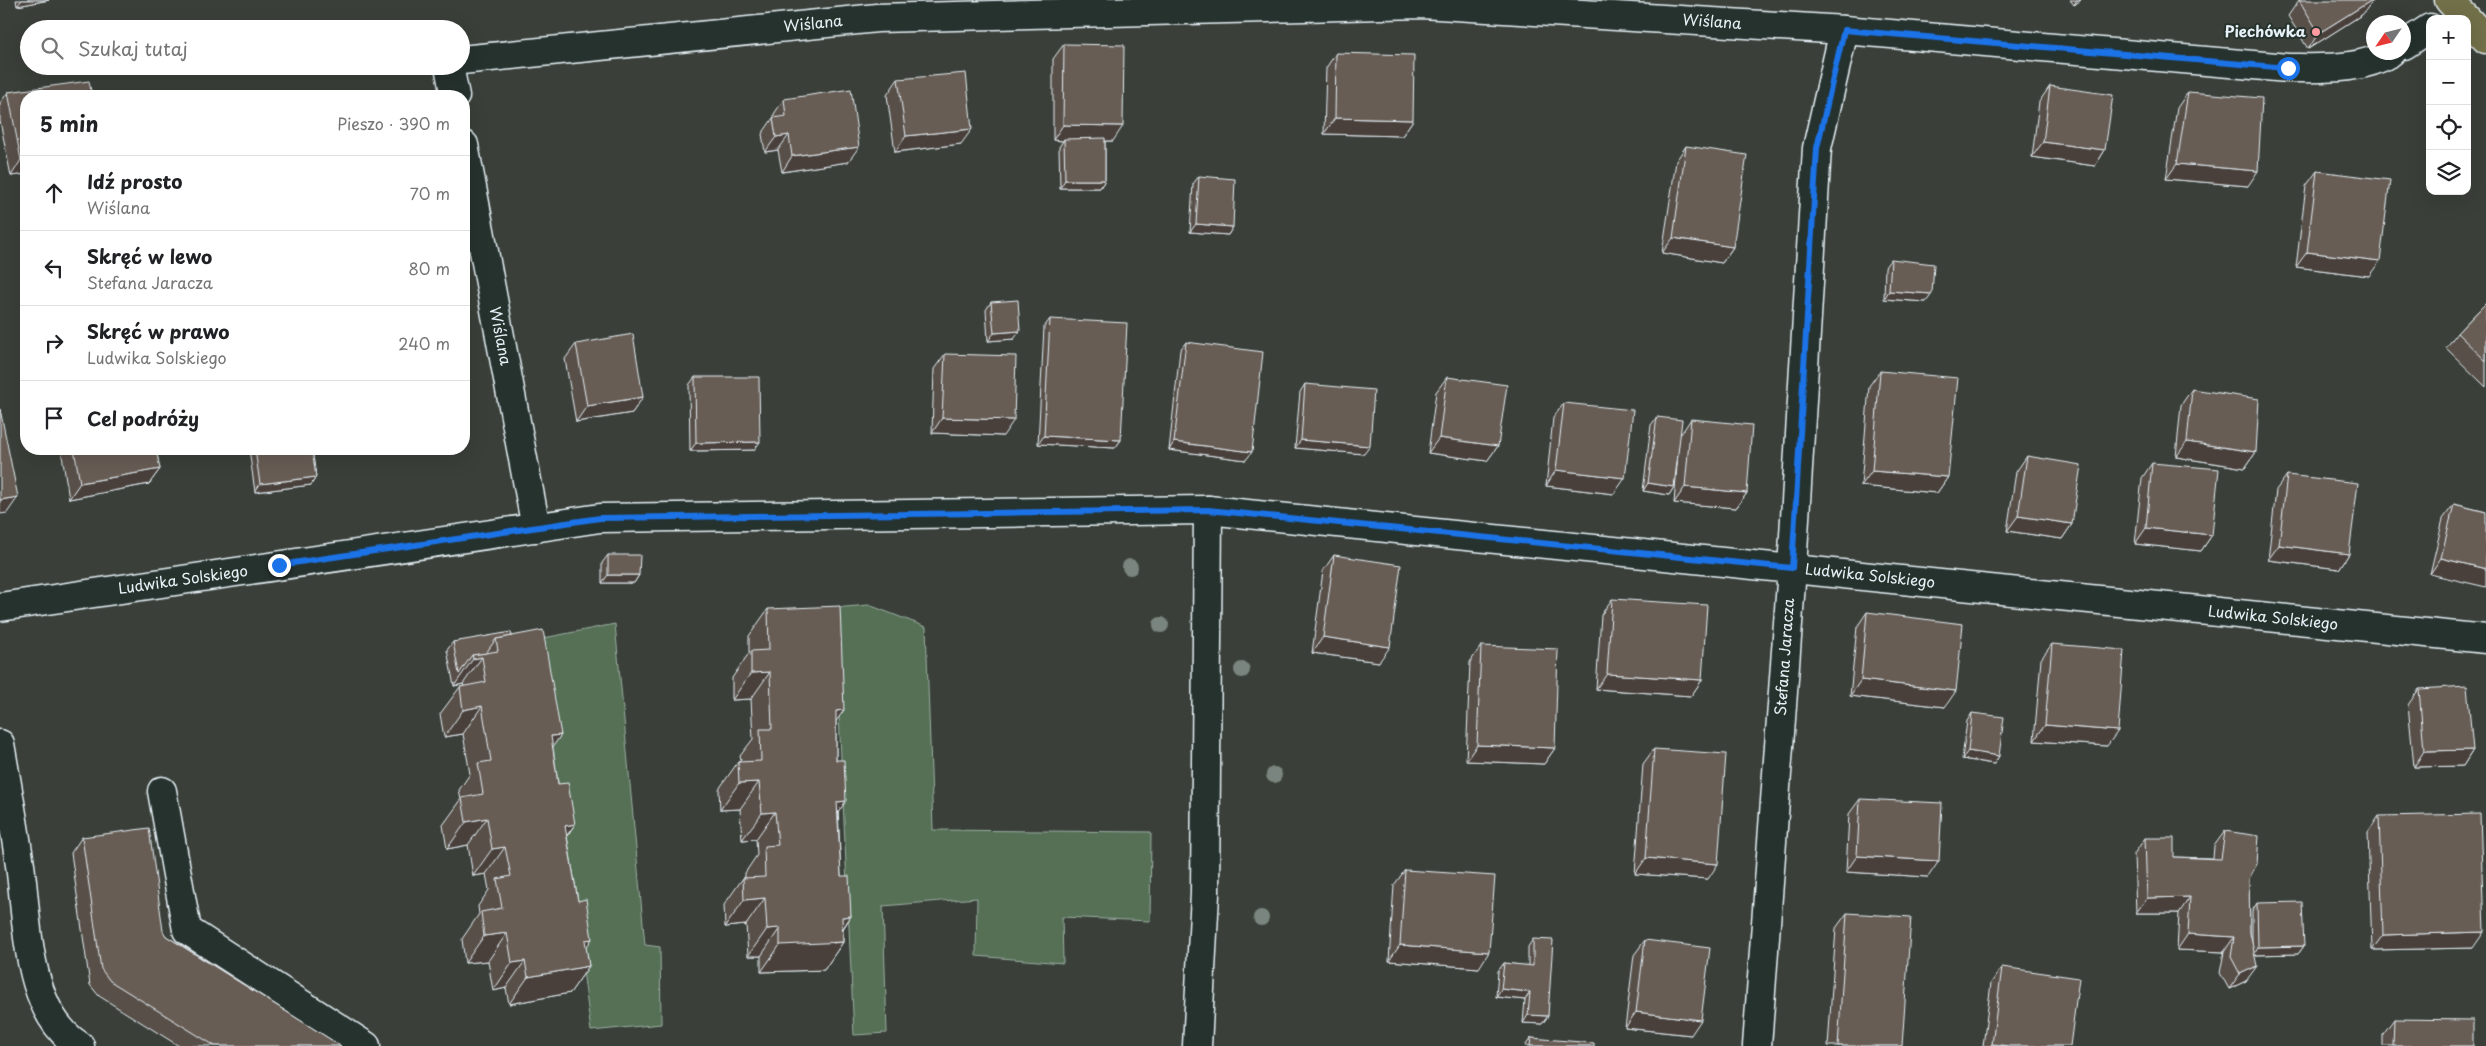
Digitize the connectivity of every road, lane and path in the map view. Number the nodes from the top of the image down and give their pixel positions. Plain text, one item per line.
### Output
1 (2456, 13) edge
2 (1844, 30) junction
3 (2426, 31) edge
4 (2486, 39) edge
5 (2411, 40) edge
6 (470, 59) edge
7 (2372, 60) edge
8 (451, 75) edge
9 (454, 90) edge
10 (470, 177) edge
11 (1208, 510) junction
12 (536, 528) junction
13 (1792, 568) junction
14 (0, 607) edge
15 (2486, 640) edge
16 (0, 744) edge
17 (162, 791) dead end
18 (80, 1046) edge
19 (366, 1046) edge
20 (1197, 1046) edge
21 (1757, 1046) edge

1 - 4 main road
2 - 6 street, Wiślana
2 - 7 street, Wiślana
2 - 13 street, Stefana Jaracza
3 - 5 street
8 - 9 street
10 - 12 street, Wiślana
11 - 12 street, Ludwika Solskiego
11 - 13 street, Ludwika Solskiego
11 - 20 street
12 - 14 street, Ludwika Solskiego
13 - 15 street, Ludwika Solskiego
13 - 21 street, Stefana Jaracza
16 - 18 street
17 - 19 street

